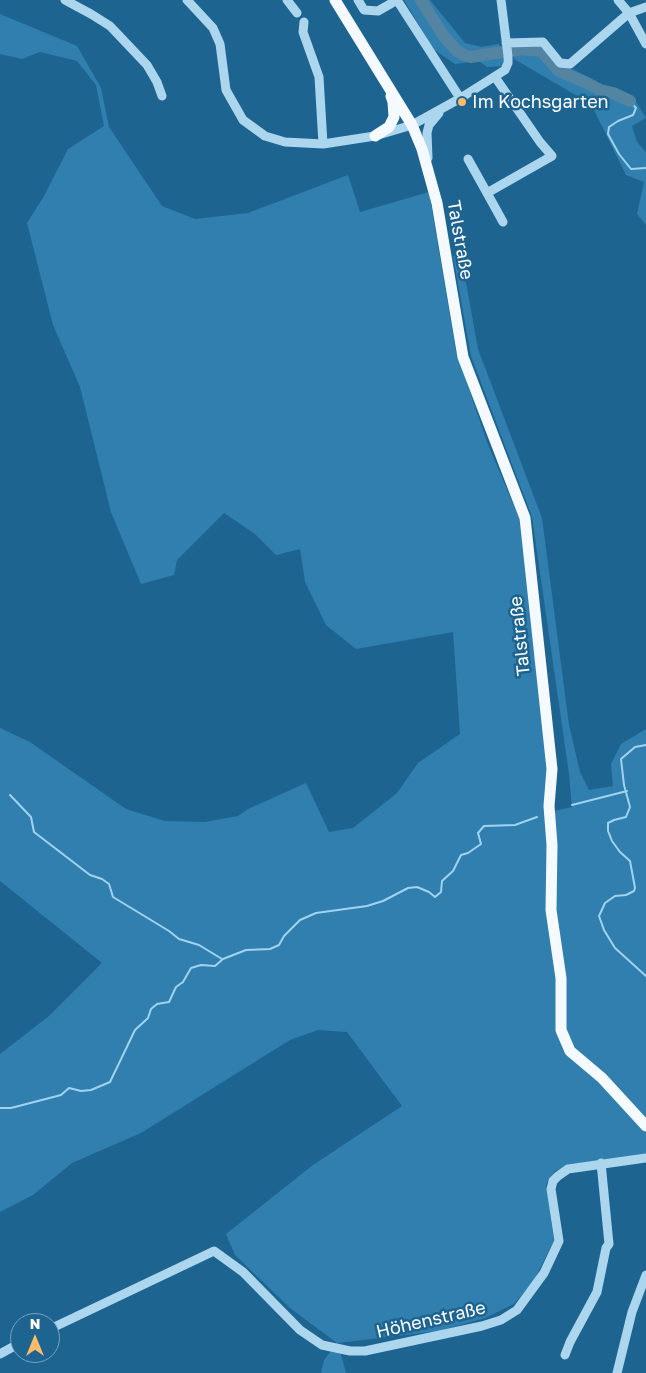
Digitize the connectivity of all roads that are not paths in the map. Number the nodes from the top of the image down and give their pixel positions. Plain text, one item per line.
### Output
1 (65, 0) edge
2 (186, 0) edge
3 (287, 0) edge
4 (335, 0) edge
5 (358, 0) edge
6 (397, 0) edge
7 (501, 0) edge
8 (618, 0) edge
9 (646, 7) edge
10 (297, 13) dead end
11 (629, 13) junction
12 (304, 22) dead end
13 (646, 44) edge
14 (507, 49) junction
15 (495, 77) junction
16 (388, 85) junction
17 (162, 96) dead end
18 (460, 98) junction
19 (442, 109) junction
20 (412, 125) junction
21 (375, 136) junction
22 (323, 144) junction
23 (468, 159) dead end
24 (430, 175) junction
25 (487, 193) junction
26 (503, 222) dead end
27 (646, 1126) edge
28 (646, 1158) edge
29 (601, 1164) junction
30 (646, 1275) edge
31 (60, 1323) edge
32 (565, 1355) dead end
33 (618, 1373) edge

1 - 17 street
2 - 22 street
3 - 10 street
4 - 16 main road, Talstraße
5 - 6 street
6 - 18 street
7 - 14 street
8 - 11 street
9 - 11 street
11 - 13 street
11 - 14 street
12 - 22 street
14 - 15 street
15 - 18 street
15 - 25 street
16 - 20 main road, Talstraße
16 - 21 main road
18 - 19 street
19 - 20 street
19 - 24 street
20 - 21 street
20 - 24 main road, Talstraße
21 - 22 street
23 - 25 street
24 - 27 main road, Talstraße
25 - 26 street
28 - 29 street, Höhenstraße
29 - 31 street, Höhenstraße
29 - 32 street
30 - 33 street

